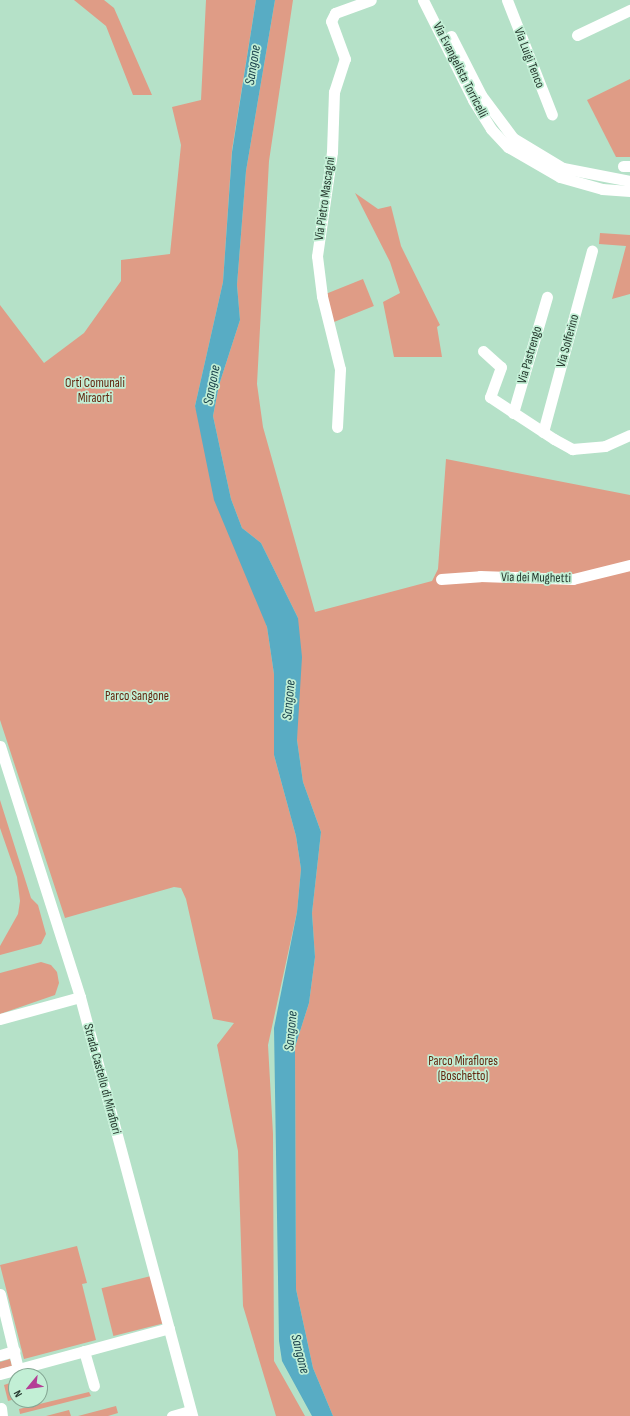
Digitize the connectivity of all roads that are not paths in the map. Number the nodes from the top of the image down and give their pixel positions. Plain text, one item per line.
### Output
1 (370, 0) edge
2 (423, 0) edge
3 (431, 0) edge
4 (507, 0) edge
5 (630, 10) edge
6 (577, 35) dead end
7 (552, 115) dead end
8 (630, 181) edge
9 (630, 191) edge
10 (592, 250) dead end
11 (547, 297) dead end
12 (483, 351) dead end
13 (513, 413) junction
14 (337, 427) dead end
15 (543, 432) junction
16 (630, 435) edge
17 (630, 565) edge
18 (441, 579) dead end
19 (0, 746) edge
20 (79, 994) junction
21 (0, 1019) edge
22 (0, 1294) edge
23 (169, 1328) junction
24 (14, 1351) junction
25 (84, 1351) junction
26 (0, 1355) edge
27 (18, 1368) edge
28 (22, 1368) edge
29 (94, 1386) dead end
30 (191, 1413) edge
31 (172, 1416) edge

1 - 14 street, Via Pietro Mascagni
2 - 9 street, Via Evangelista Torricelli
3 - 8 street, Via Evangelista Torricelli
4 - 7 street, Via Luigi Tenco
5 - 6 street
10 - 15 street, Via Solferino
11 - 13 street, Via Pastrengo
12 - 13 street
13 - 15 street
15 - 16 street
17 - 18 street, Via dei Mughetti
19 - 20 street, Strada Castello di Mirafiori
20 - 21 street
20 - 23 street, Strada Castello di Mirafiori
22 - 24 street
23 - 25 street
23 - 30 street, Strada Castello di Mirafiori
24 - 26 street
24 - 27 street
25 - 28 street
25 - 29 street
30 - 31 street

